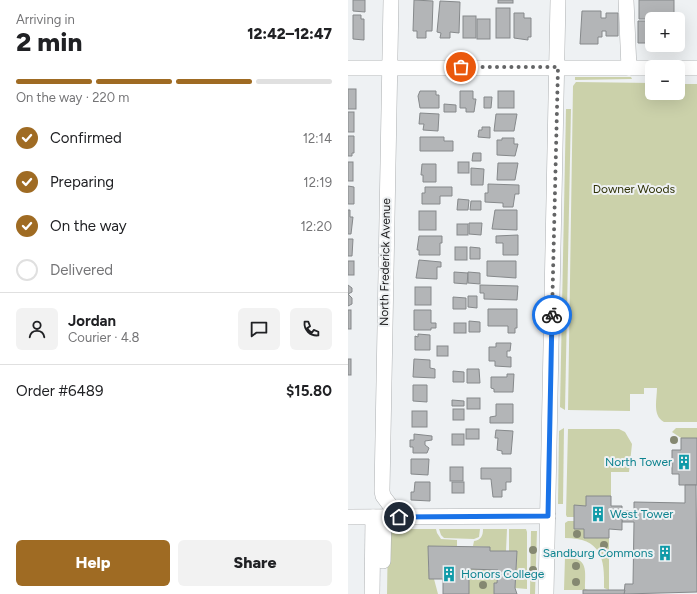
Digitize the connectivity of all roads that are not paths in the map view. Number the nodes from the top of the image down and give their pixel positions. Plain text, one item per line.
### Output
1 (391, 0) edge
2 (558, 0) edge
3 (626, 0) edge
4 (558, 67) junction
5 (348, 68) edge
6 (388, 68) junction
7 (629, 68) junction
8 (645, 68) edge
9 (685, 68) edge
10 (697, 68) edge
11 (548, 516) junction
12 (348, 517) edge
13 (379, 517) junction
14 (399, 517) junction
15 (372, 594) edge
16 (381, 594) edge
17 (546, 594) edge

1 - 6 street, North Frederick Avenue
2 - 4 street
3 - 7 street
4 - 6 street
4 - 7 street
4 - 11 street
5 - 6 street
6 - 14 street, North Frederick Avenue
7 - 8 street
9 - 10 street
11 - 14 street
11 - 17 street
12 - 13 street
13 - 14 street
13 - 15 street
13 - 16 street

